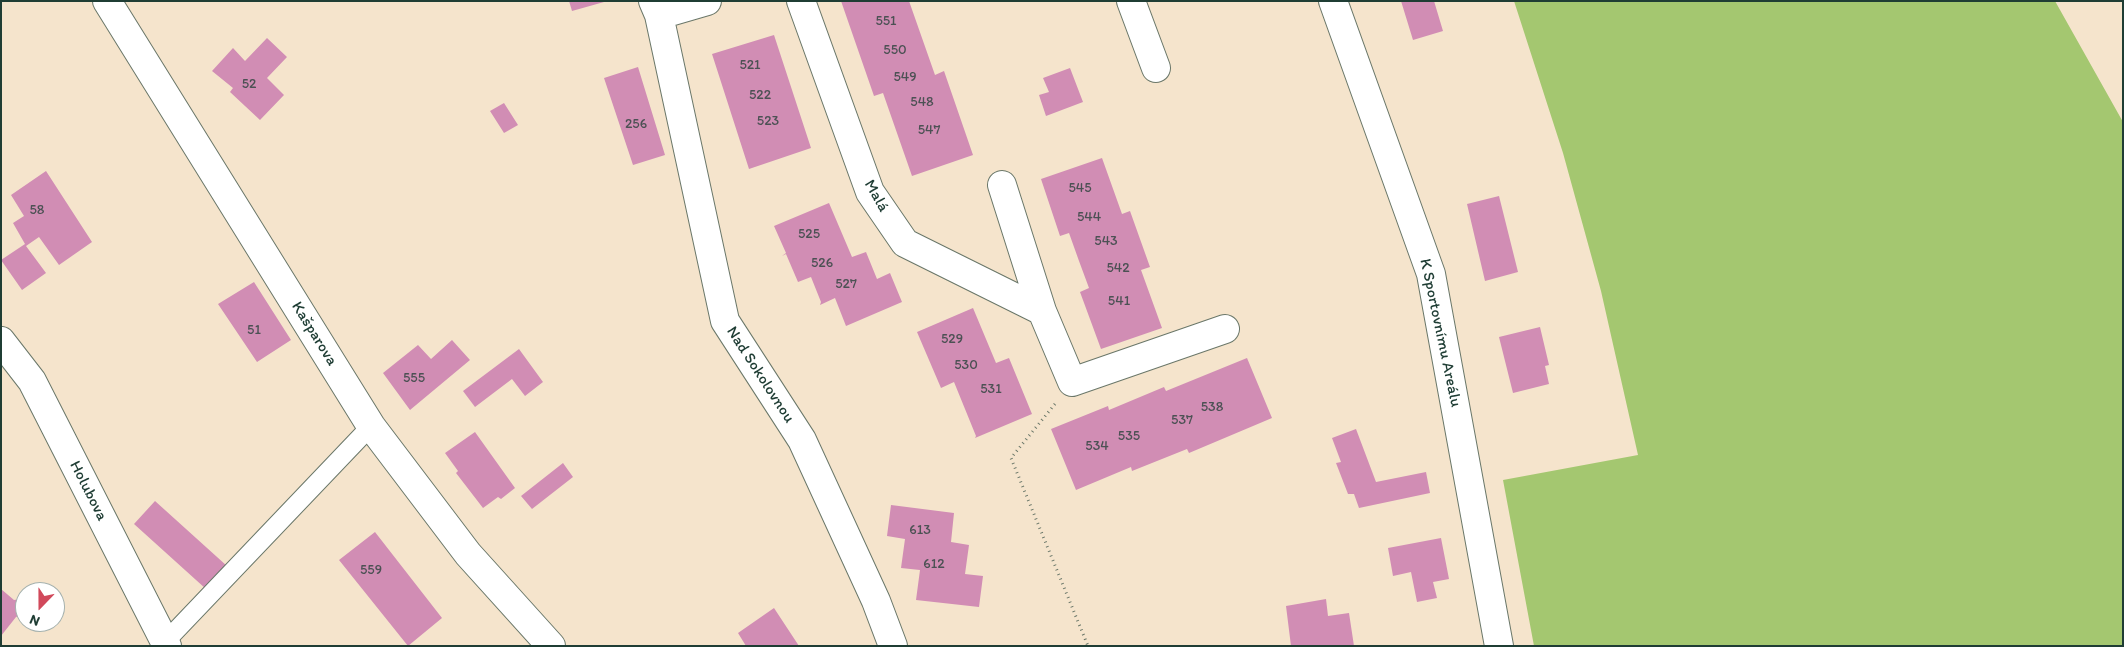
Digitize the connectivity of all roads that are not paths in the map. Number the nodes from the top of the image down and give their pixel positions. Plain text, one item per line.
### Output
1 (107, 1) edge
2 (707, 1) edge
3 (801, 1) edge
4 (1131, 1) edge
5 (1333, 1) edge
6 (656, 8) edge
7 (1156, 68) dead end
8 (1002, 185) dead end
9 (1042, 311) junction
10 (1225, 329) dead end
11 (1, 341) edge
12 (370, 426) junction
13 (166, 644) edge
14 (551, 646) edge
15 (892, 646) edge
16 (1499, 646) edge

1 - 12 street, Kašparova
2 - 6 street
3 - 9 street, Malá
4 - 7 street
5 - 16 street, K Sportovnímu Areálu
6 - 15 street, Nad Sokolovnou
8 - 9 street
9 - 10 street
11 - 13 street, Holubova
12 - 13 lane
12 - 14 street, Kašparova

